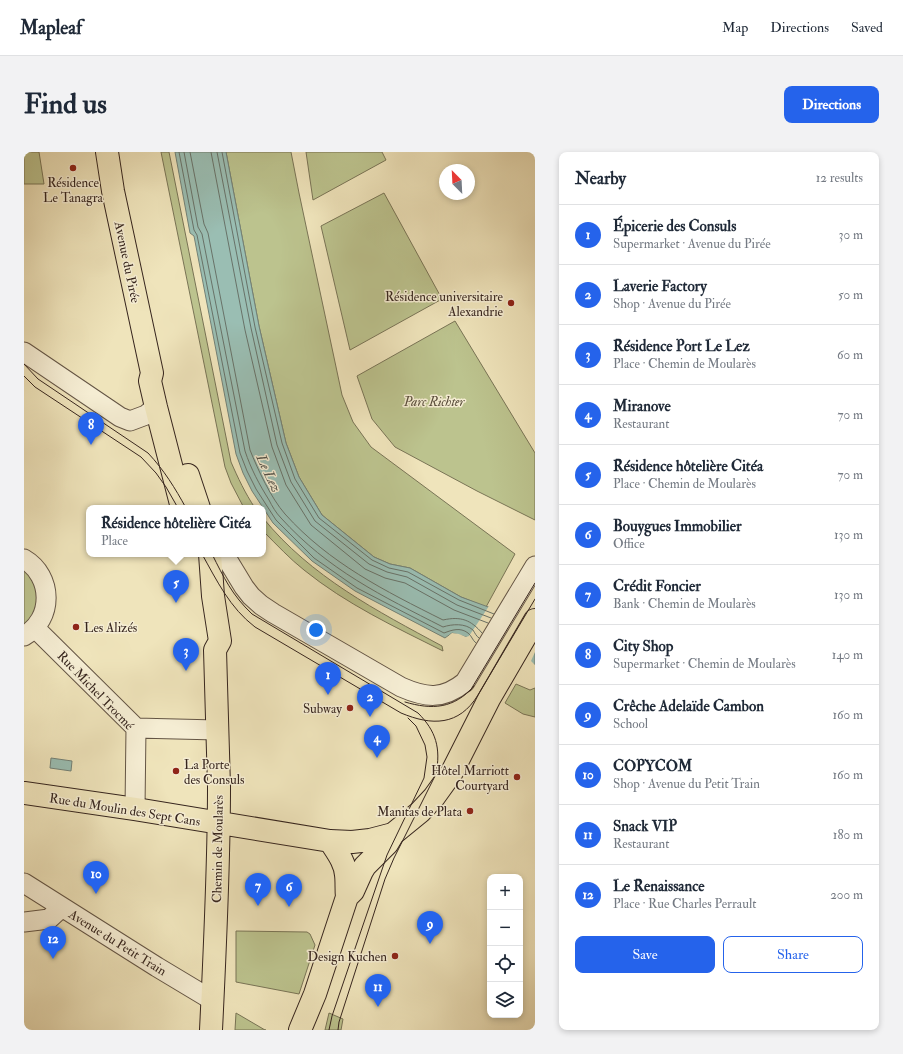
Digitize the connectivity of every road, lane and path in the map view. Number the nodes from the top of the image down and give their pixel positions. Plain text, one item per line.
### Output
1 (107, 152) edge
2 (24, 352) edge
3 (152, 372) junction
4 (156, 407) junction
5 (181, 501) edge
6 (197, 505) edge
7 (196, 557) edge
8 (210, 557) edge
9 (226, 557) edge
10 (24, 559) edge
11 (535, 566) edge
12 (535, 620) edge
13 (30, 632) edge
14 (215, 650) junction
15 (136, 728) junction
16 (217, 730) junction
17 (24, 794) edge
18 (135, 809) junction
19 (218, 823) junction
20 (393, 834) junction
21 (338, 841) junction
22 (24, 883) edge
23 (348, 897) junction
24 (62, 908) junction
25 (24, 922) edge
26 (212, 1000) junction
27 (306, 1024) edge
28 (202, 1030) edge
29 (211, 1030) edge
30 (218, 1030) edge

1 - 3 main road, Avenue du Pirée
2 - 4 street
3 - 4 main road, Avenue du Pirée
3 - 6 main road, Avenue du Pirée
4 - 5 main road, Avenue du Pirée
7 - 14 main road, Chemin de Moularès
8 - 14 main road, Chemin de Moularès
9 - 11 street
10 - 13 street
12 - 20 main road
13 - 15 street, Rue Michel Trocmé
14 - 16 main road, Chemin de Moularès
15 - 16 street
15 - 18 street, Rue Michel Trocmé
16 - 19 main road, Chemin de Moularès
17 - 18 main road, Rue du Moulin des Sept Cans
18 - 19 main road, Rue du Moulin des Sept Cans
19 - 21 main road, Rue du Moulin des Sept Cans
19 - 26 main road, Chemin de Moularès
20 - 21 main road, Rue du Moulin des Sept Cans
20 - 23 main road
21 - 23 main road
22 - 24 street, Avenue du Petit Train
23 - 27 main road
24 - 25 street
24 - 26 street, Avenue du Petit Train
26 - 28 main road, Chemin de Moularès
26 - 29 main road
26 - 30 main road, Chemin de Moularès

